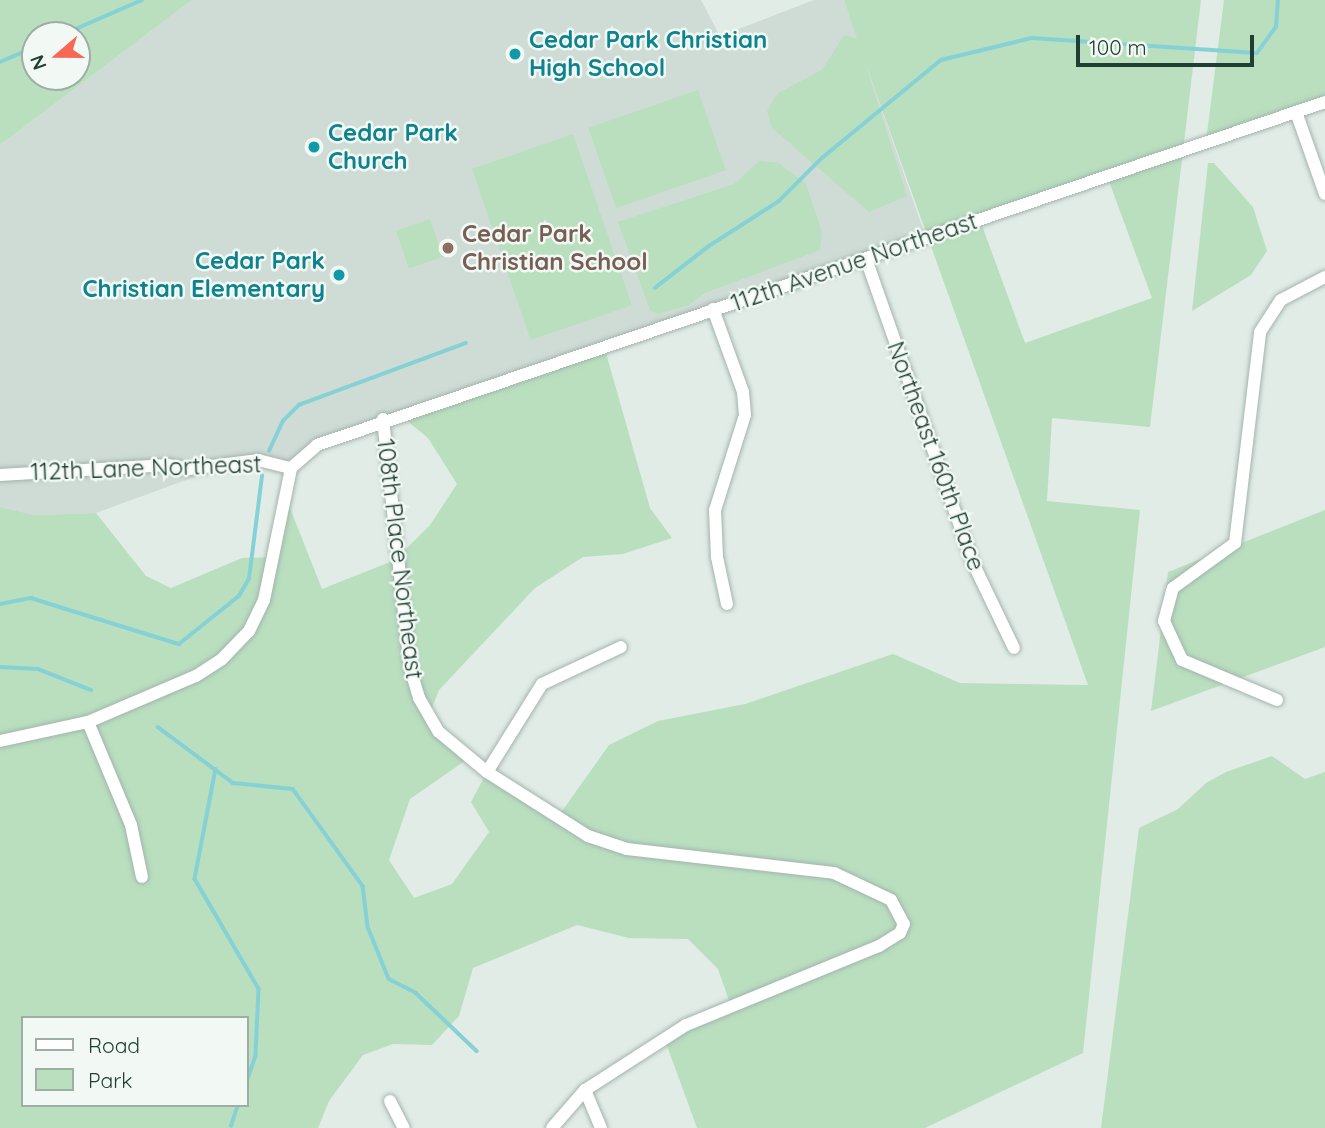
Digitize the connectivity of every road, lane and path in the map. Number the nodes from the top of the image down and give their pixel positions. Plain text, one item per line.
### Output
1 (1325, 102) edge
2 (1296, 112) junction
3 (1325, 194) edge
4 (866, 258) junction
5 (1325, 277) edge
6 (713, 309) junction
7 (383, 419) junction
8 (291, 468) junction
9 (0, 475) edge
10 (727, 604) dead end
11 (621, 646) dead end
12 (1014, 649) dead end
13 (1277, 700) dead end
14 (88, 722) junction
15 (0, 741) edge
16 (487, 772) junction
17 (142, 877) dead end
18 (586, 1090) junction
19 (390, 1101) dead end
20 (404, 1128) edge
21 (552, 1128) edge
22 (601, 1128) edge

1 - 2 street, 112th Avenue Northeast
2 - 3 street
2 - 4 street, 112th Avenue Northeast
4 - 6 street, 112th Avenue Northeast
4 - 12 street, Northeast 160th Place
5 - 13 street
6 - 7 street, 112th Avenue Northeast
6 - 10 street
7 - 8 street, 112th Avenue Northeast
7 - 16 street, 108th Place Northeast
8 - 9 street, 112th Lane Northeast
8 - 14 street
11 - 16 street
14 - 15 street
14 - 17 street
16 - 18 street, 108th Place Northeast
18 - 21 street
18 - 22 street
19 - 20 street

